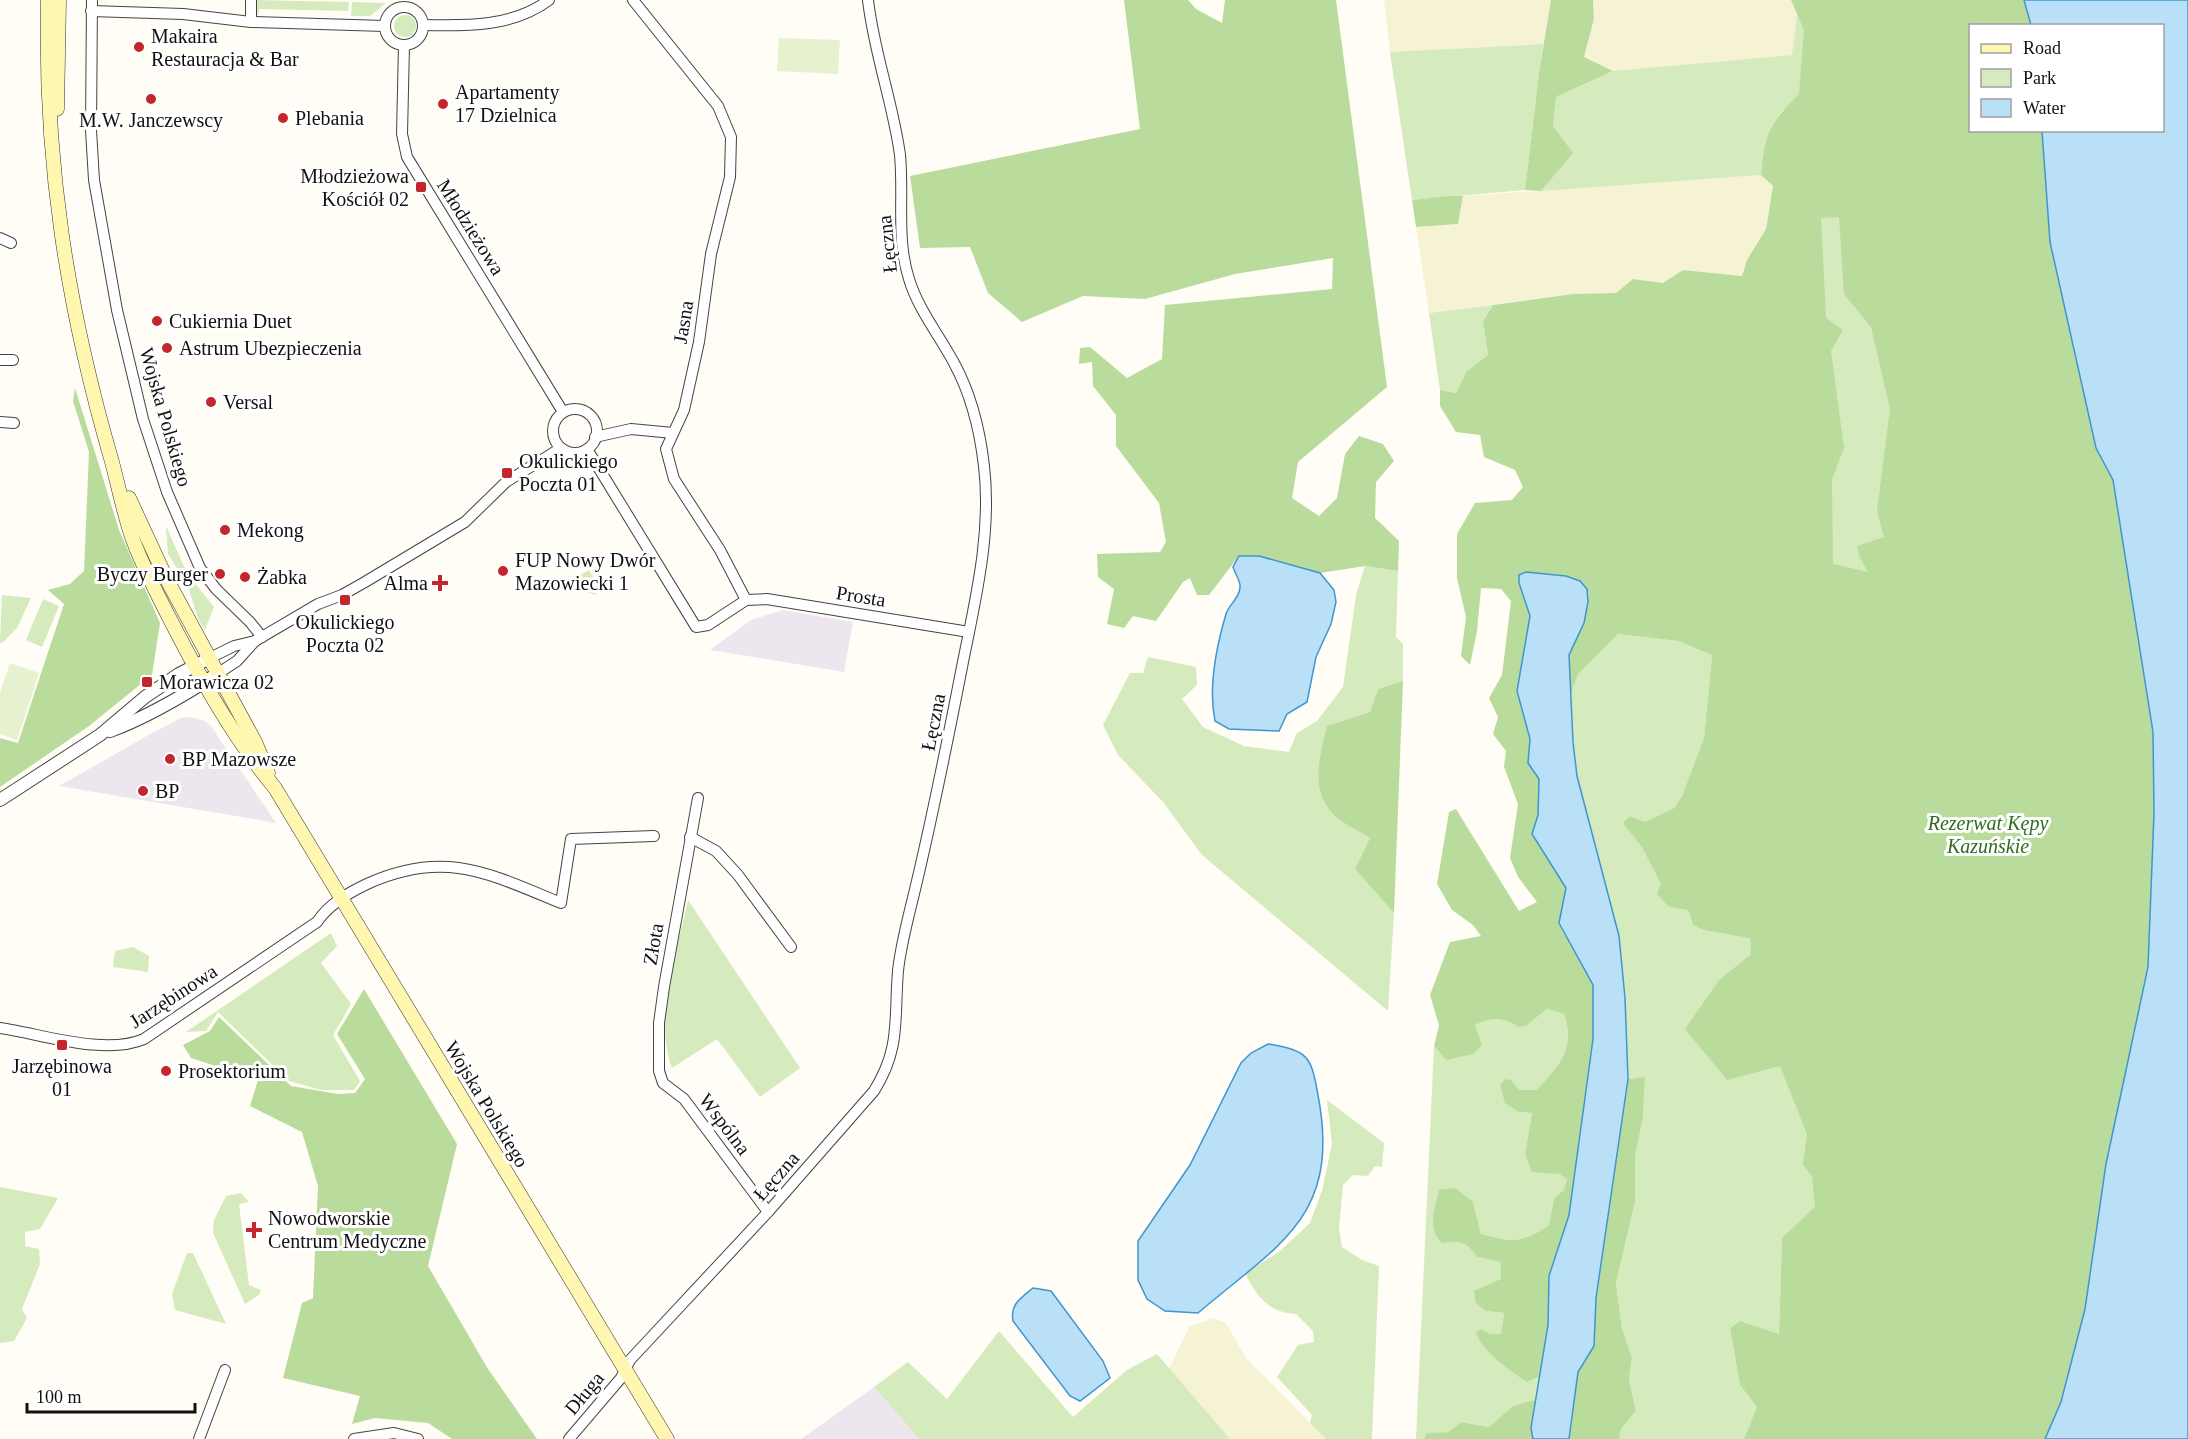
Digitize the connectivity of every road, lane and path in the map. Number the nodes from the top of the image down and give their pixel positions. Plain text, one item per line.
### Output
1 (48, 0) edge
2 (58, 0) edge
3 (251, 0) edge
4 (549, 0) edge
5 (633, 0) edge
6 (868, 0) edge
7 (406, 3) edge
8 (91, 6) edge
9 (251, 22) junction
10 (423, 25) junction
11 (384, 26) junction
12 (404, 45) junction
13 (54, 150) junction
14 (0, 238) edge
15 (11, 243) dead end
16 (0, 360) edge
17 (13, 360) dead end
18 (563, 412) junction
19 (0, 422) edge
20 (14, 423) dead end
21 (673, 433) junction
22 (596, 437) junction
23 (561, 448) junction
24 (587, 449) junction
25 (111, 460) junction
26 (746, 600) junction
27 (969, 632) junction
28 (259, 639) junction
29 (208, 659) junction
30 (194, 666) junction
31 (217, 674) junction
32 (203, 682) junction
33 (100, 735) junction
34 (274, 788) junction
35 (698, 798) dead end
36 (0, 800) edge
37 (654, 836) dead end
38 (690, 837) junction
39 (340, 899) junction
40 (791, 947) dead end
41 (0, 1028) edge
42 (658, 1059) joint
43 (768, 1212) junction
44 (225, 1370) dead end
45 (625, 1370) junction
46 (199, 1439) edge
47 (354, 1439) edge
48 (418, 1439) edge
49 (569, 1439) edge
50 (667, 1439) edge

1 - 13 main road, Wojska Polskiego
2 - 13 main road, Wojska Polskiego
3 - 9 street
4 - 10 street
5 - 21 street, Jasna
6 - 27 street, Łęczna
7 - 10 street
7 - 11 street
8 - 9 street
8 - 28 street, Wojska Polskiego
9 - 11 street
10 - 12 street
11 - 12 street
12 - 18 street, Młodzieżowa
13 - 25 main road, Wojska Polskiego
14 - 15 street
16 - 17 street
18 - 22 street
18 - 23 street
19 - 20 street
21 - 22 street
21 - 26 street, Jasna
22 - 24 street
23 - 24 street
23 - 28 street
24 - 26 street
25 - 29 main road, Wojska Polskiego
25 - 30 main road, Wojska Polskiego
26 - 27 street, Prosta
27 - 43 street, Łęczna
28 - 29 street
28 - 31 street
29 - 30 street
29 - 31 main road, Wojska Polskiego
30 - 32 main road, Wojska Polskiego
30 - 33 street
31 - 32 street
31 - 34 main road, Wojska Polskiego
32 - 33 street
32 - 34 main road, Wojska Polskiego
33 - 36 street
34 - 39 main road, Wojska Polskiego
35 - 38 street, Złota
37 - 39 street, Jarzębinowa
38 - 40 street
38 - 42 street, Złota
39 - 41 street, Jarzębinowa
39 - 45 main road, Wojska Polskiego
42 - 43 street, Wspólna
43 - 45 street, Łęczna
44 - 46 street
45 - 49 street, Długa
45 - 50 main road, Wojska Polskiego
47 - 48 street

